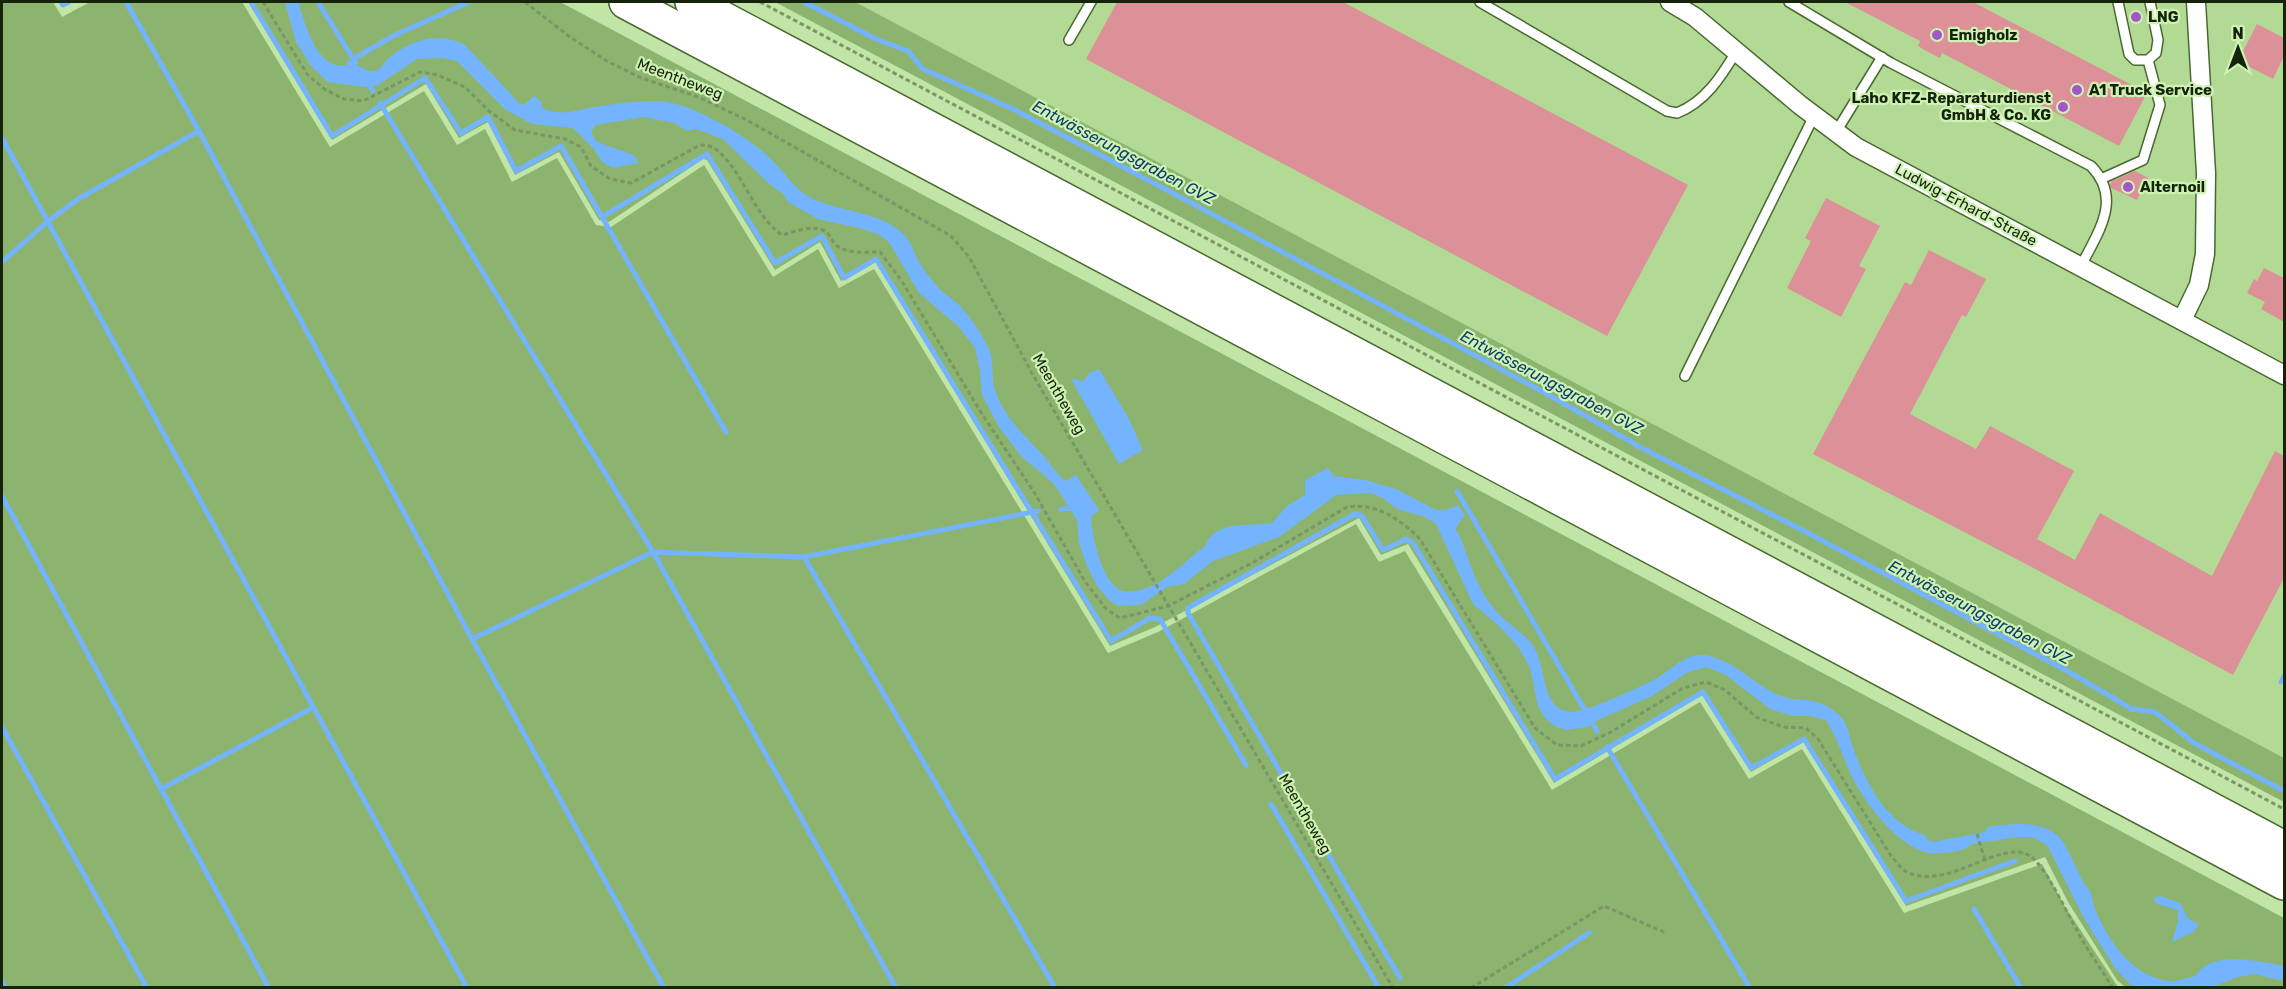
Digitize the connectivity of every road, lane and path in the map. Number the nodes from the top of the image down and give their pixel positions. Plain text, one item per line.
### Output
1 (264, 2) edge
2 (525, 2) edge
3 (626, 2) edge
4 (692, 2) edge
5 (760, 2) edge
6 (1091, 2) edge
7 (1480, 2) edge
8 (1670, 2) edge
9 (1789, 2) edge
10 (2118, 2) edge
11 (2150, 2) edge
12 (2196, 2) edge
13 (1069, 40) dead end
14 (1736, 52) junction
15 (1882, 57) junction
16 (2148, 60) junction
17 (1814, 116) junction
18 (1836, 132) junction
19 (2101, 179) junction
20 (2081, 266) junction
21 (2182, 320) junction
22 (2284, 375) edge
23 (1685, 376) dead end
24 (1168, 606) junction
25 (2284, 809) edge
26 (1977, 834) dead end
27 (2284, 848) edge
28 (1984, 860) junction
29 (2284, 883) edge
30 (1666, 933) dead end
31 (1393, 987) edge
32 (1471, 987) edge
33 (2113, 987) edge

1 - 24 path
2 - 24 path, Meentheweg
3 - 29 highway
4 - 27 highway
5 - 25 path
6 - 13 lane
7 - 14 lane
8 - 14 street, Ludwig-Erhard-Straße
9 - 15 lane
10 - 16 lane
11 - 16 lane
12 - 21 street
14 - 17 street, Ludwig-Erhard-Straße
15 - 18 lane
15 - 19 lane
16 - 19 lane
17 - 18 street, Ludwig-Erhard-Straße
17 - 23 lane
18 - 20 street, Ludwig-Erhard-Straße
19 - 20 lane
20 - 21 street, Ludwig-Erhard-Straße
21 - 22 street, Ludwig-Erhard-Straße
24 - 28 path
24 - 31 path, Meentheweg
26 - 28 path
28 - 33 path
30 - 32 path

